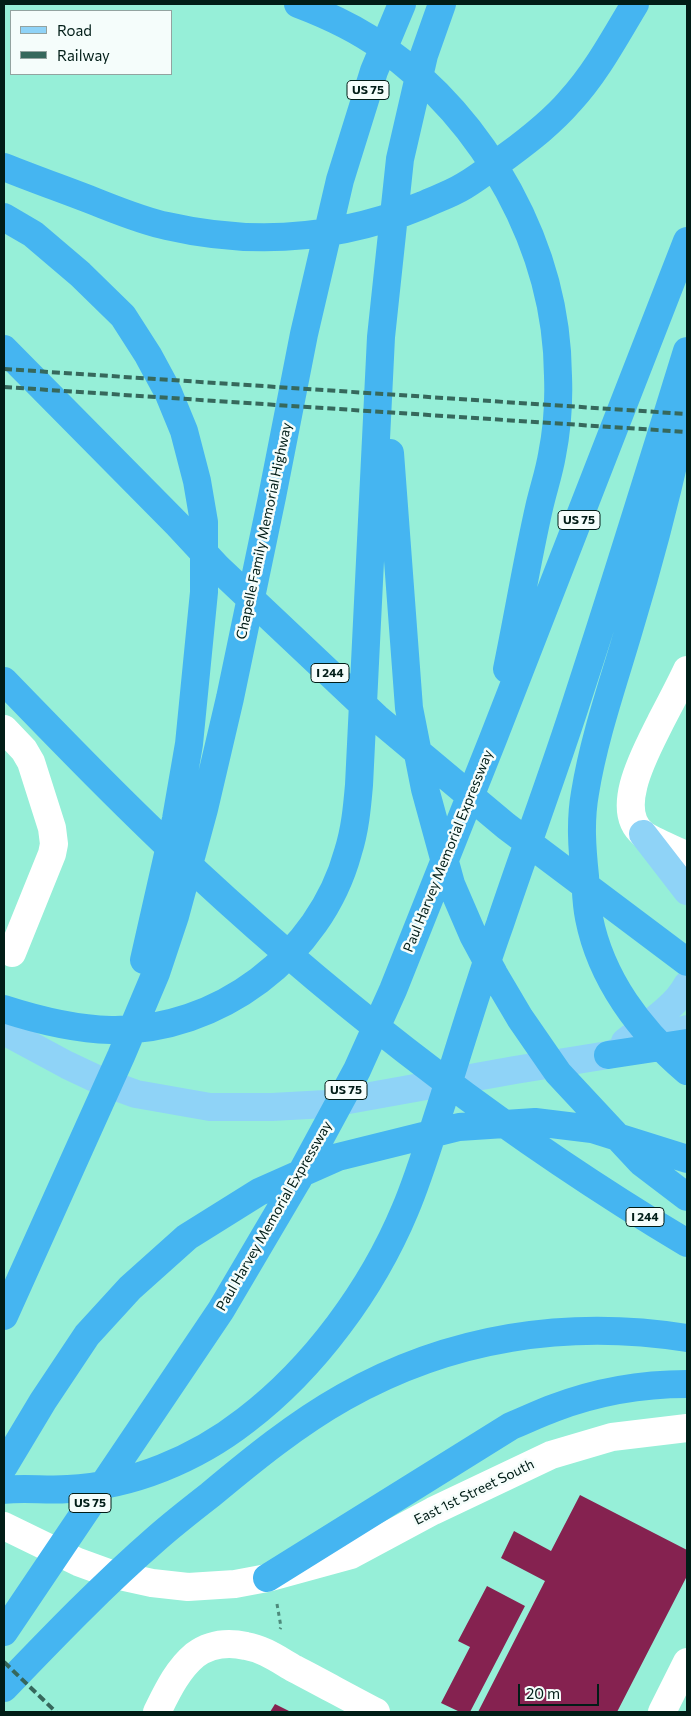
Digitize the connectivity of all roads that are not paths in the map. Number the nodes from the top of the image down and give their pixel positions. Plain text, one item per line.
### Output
1 (402, 4) edge
2 (442, 4) edge
3 (635, 4) edge
4 (307, 7) edge
5 (4, 167) edge
6 (4, 217) edge
7 (687, 241) edge
8 (381, 337) junction
9 (4, 349) edge
10 (687, 351) edge
11 (687, 399) edge
12 (687, 670) edge
13 (4, 681) edge
14 (4, 729) edge
15 (493, 740) junction
16 (643, 834) junction
17 (687, 856) edge
18 (687, 891) edge
19 (12, 953) dead end
20 (687, 962) edge
21 (687, 985) edge
22 (4, 1009) edge
23 (687, 1029) edge
24 (7, 1038) edge
25 (687, 1043) edge
26 (121, 1056) junction
27 (608, 1056) junction
28 (687, 1070) edge
29 (687, 1159) edge
30 (687, 1197) edge
31 (687, 1243) edge
32 (4, 1316) edge
33 (687, 1338) edge
34 (687, 1384) edge
35 (686, 1428) edge
36 (4, 1466) edge
37 (4, 1490) edge
38 (4, 1526) edge
39 (271, 1590) junction
40 (4, 1632) edge
41 (687, 1662) edge
42 (4, 1688) edge
43 (156, 1712) edge
44 (376, 1712) edge
45 (662, 1712) edge

1 - 26 highway, Chapelle Family Memorial Highway / US 75
2 - 8 highway
3 - 5 highway
4 - 15 highway
6 - 26 highway
7 - 15 highway, US 75
8 - 22 highway
8 - 30 highway
9 - 20 highway, I 244
10 - 37 highway
11 - 28 highway
12 - 16 street
13 - 31 highway, I 244
14 - 19 street
15 - 40 highway, Paul Harvey Memorial Expressway / US 75
16 - 17 street
16 - 18 main road
21 - 27 main road
23 - 27 main road
24 - 27 main road
25 - 27 highway
26 - 32 highway, US 75
29 - 36 highway
33 - 42 highway
34 - 39 highway
35 - 39 street, East 1st Street South
38 - 39 street, East 1st Street South
41 - 45 street
43 - 44 street

